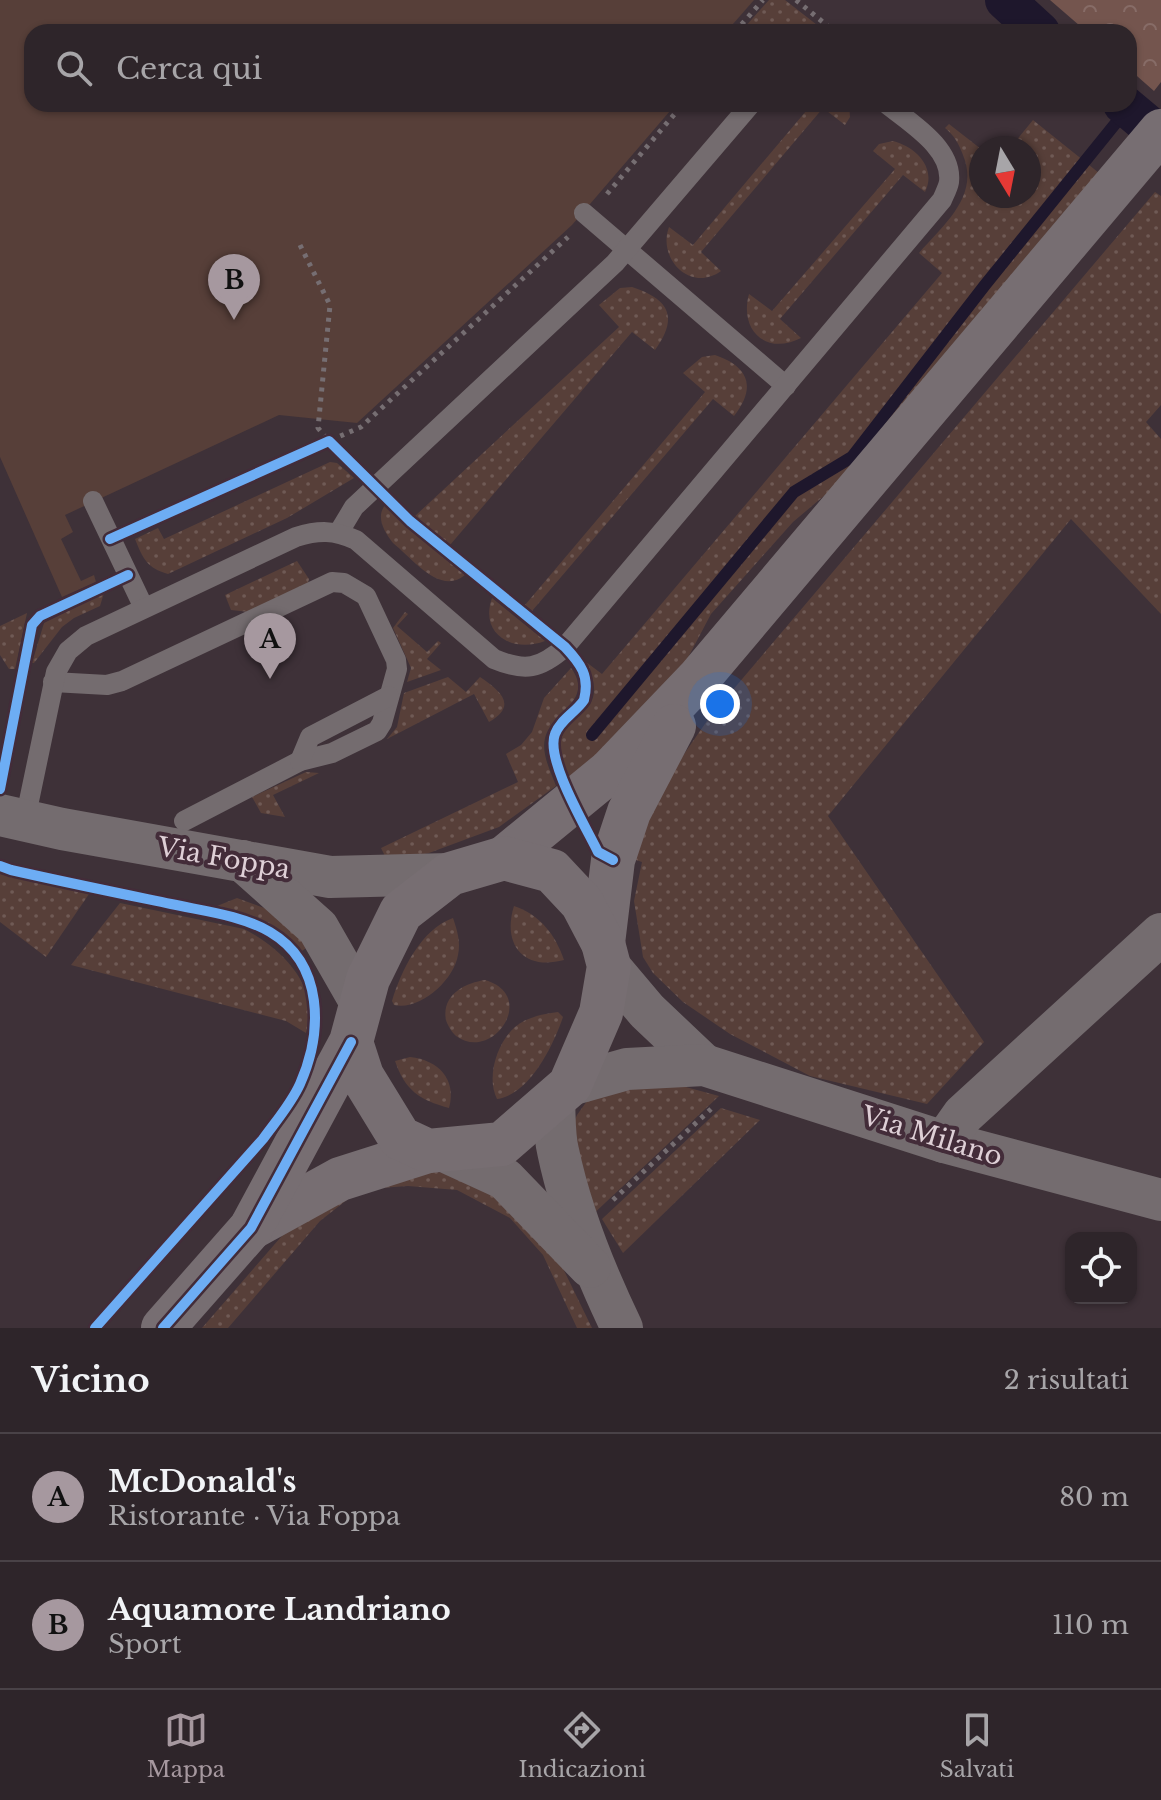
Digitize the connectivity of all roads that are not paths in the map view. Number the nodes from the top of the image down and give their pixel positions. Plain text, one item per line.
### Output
1 (744, 112) edge
2 (896, 112) edge
3 (1161, 131) edge
4 (586, 214) road end
5 (627, 249) junction
6 (786, 386) junction
7 (93, 501) dead end
8 (339, 532) junction
9 (144, 608) junction
10 (699, 678) junction
11 (53, 682) junction
12 (12, 818) edge
13 (184, 821) dead end
14 (504, 858) junction
15 (243, 861) junction
16 (450, 874) junction
17 (1161, 934) edge
18 (606, 954) junction
19 (356, 1023) junction
20 (704, 1065) junction
21 (562, 1093) junction
22 (944, 1142) junction
23 (437, 1152) junction
24 (1161, 1200) edge
25 (251, 1228) junction
26 (596, 1274) junction
27 (163, 1328) edge
28 (622, 1328) edge

1 - 5 lane
2 - 6 lane
3 - 10 main road
4 - 5 lane
5 - 6 lane
5 - 8 lane
6 - 8 lane
7 - 9 lane
8 - 9 lane
9 - 11 lane
10 - 14 main road
10 - 18 main road
11 - 12 lane
11 - 13 lane
12 - 15 street, Via Foppa
14 - 16 main road
14 - 18 main road
15 - 16 street, Via Foppa
15 - 19 street
16 - 19 main road
17 - 22 street
18 - 20 street, Via Milano
18 - 21 main road
19 - 23 main road
19 - 25 main road
20 - 21 street, Via Milano
20 - 22 street, Via Milano
21 - 23 main road
21 - 26 street
22 - 24 street, Via Milano
23 - 25 main road
23 - 26 street
25 - 27 main road
26 - 28 street

